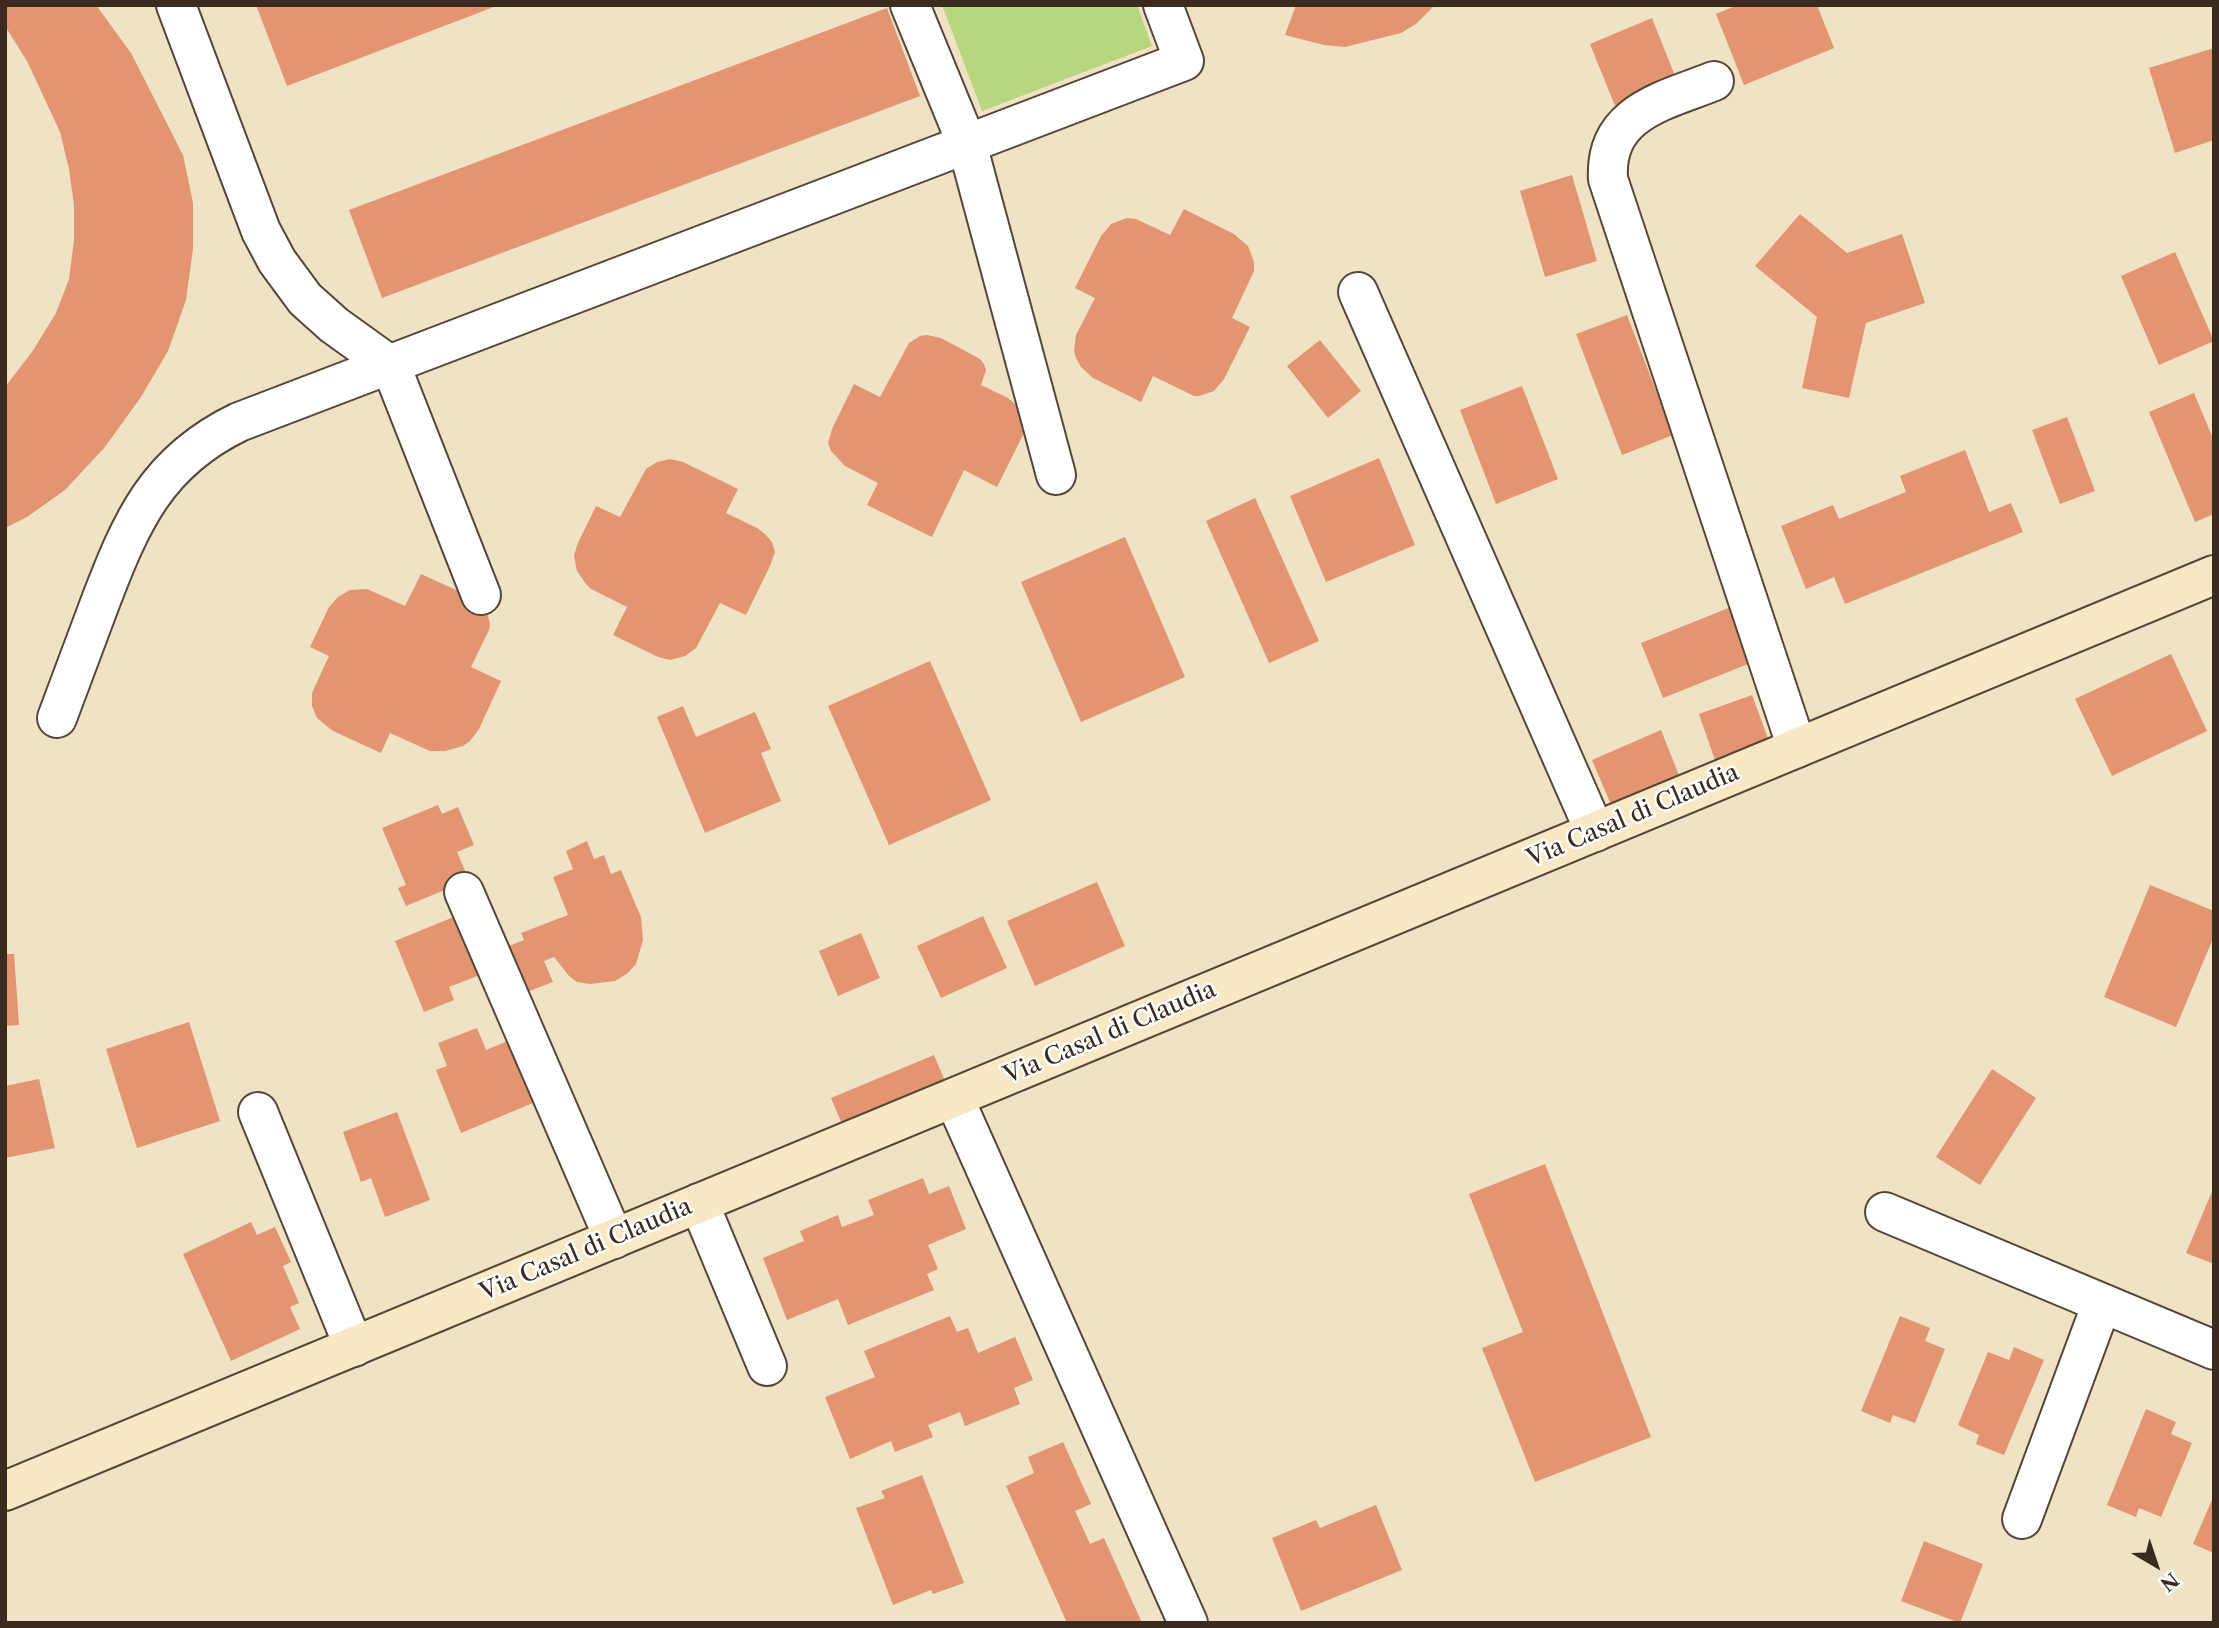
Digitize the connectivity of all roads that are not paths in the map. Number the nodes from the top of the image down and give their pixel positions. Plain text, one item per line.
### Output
1 (176, 5) edge
2 (910, 5) edge
3 (1163, 5) edge
4 (1714, 81) dead end
5 (967, 144) junction
6 (1358, 292) dead end
7 (391, 366) junction
8 (1056, 475) dead end
9 (2212, 579) edge
10 (481, 595) dead end
11 (57, 718) dead end
12 (1797, 748) junction
13 (1595, 832) junction
14 (464, 892) dead end
15 (954, 1098) junction
16 (258, 1112) dead end
17 (699, 1203) junction
18 (1885, 1212) dead end
19 (614, 1239) junction
20 (2102, 1303) junction
21 (354, 1347) junction
22 (2214, 1350) edge
23 (767, 1366) dead end
24 (5, 1491) edge
25 (2022, 1519) dead end
26 (1188, 1623) edge

1 - 7 street
2 - 5 street
3 - 5 street
4 - 12 street
5 - 7 street
5 - 8 street
6 - 13 street
7 - 10 street
7 - 11 street
9 - 12 street, Via Casal di Claudia
12 - 13 street, Via Casal di Claudia
13 - 15 street, Via Casal di Claudia
14 - 19 street
15 - 17 street, Via Casal di Claudia
15 - 26 street
16 - 21 street
17 - 19 street, Via Casal di Claudia
17 - 23 street
18 - 20 street
19 - 21 street, Via Casal di Claudia
20 - 22 street
20 - 25 street
21 - 24 street, Via Casal di Claudia

